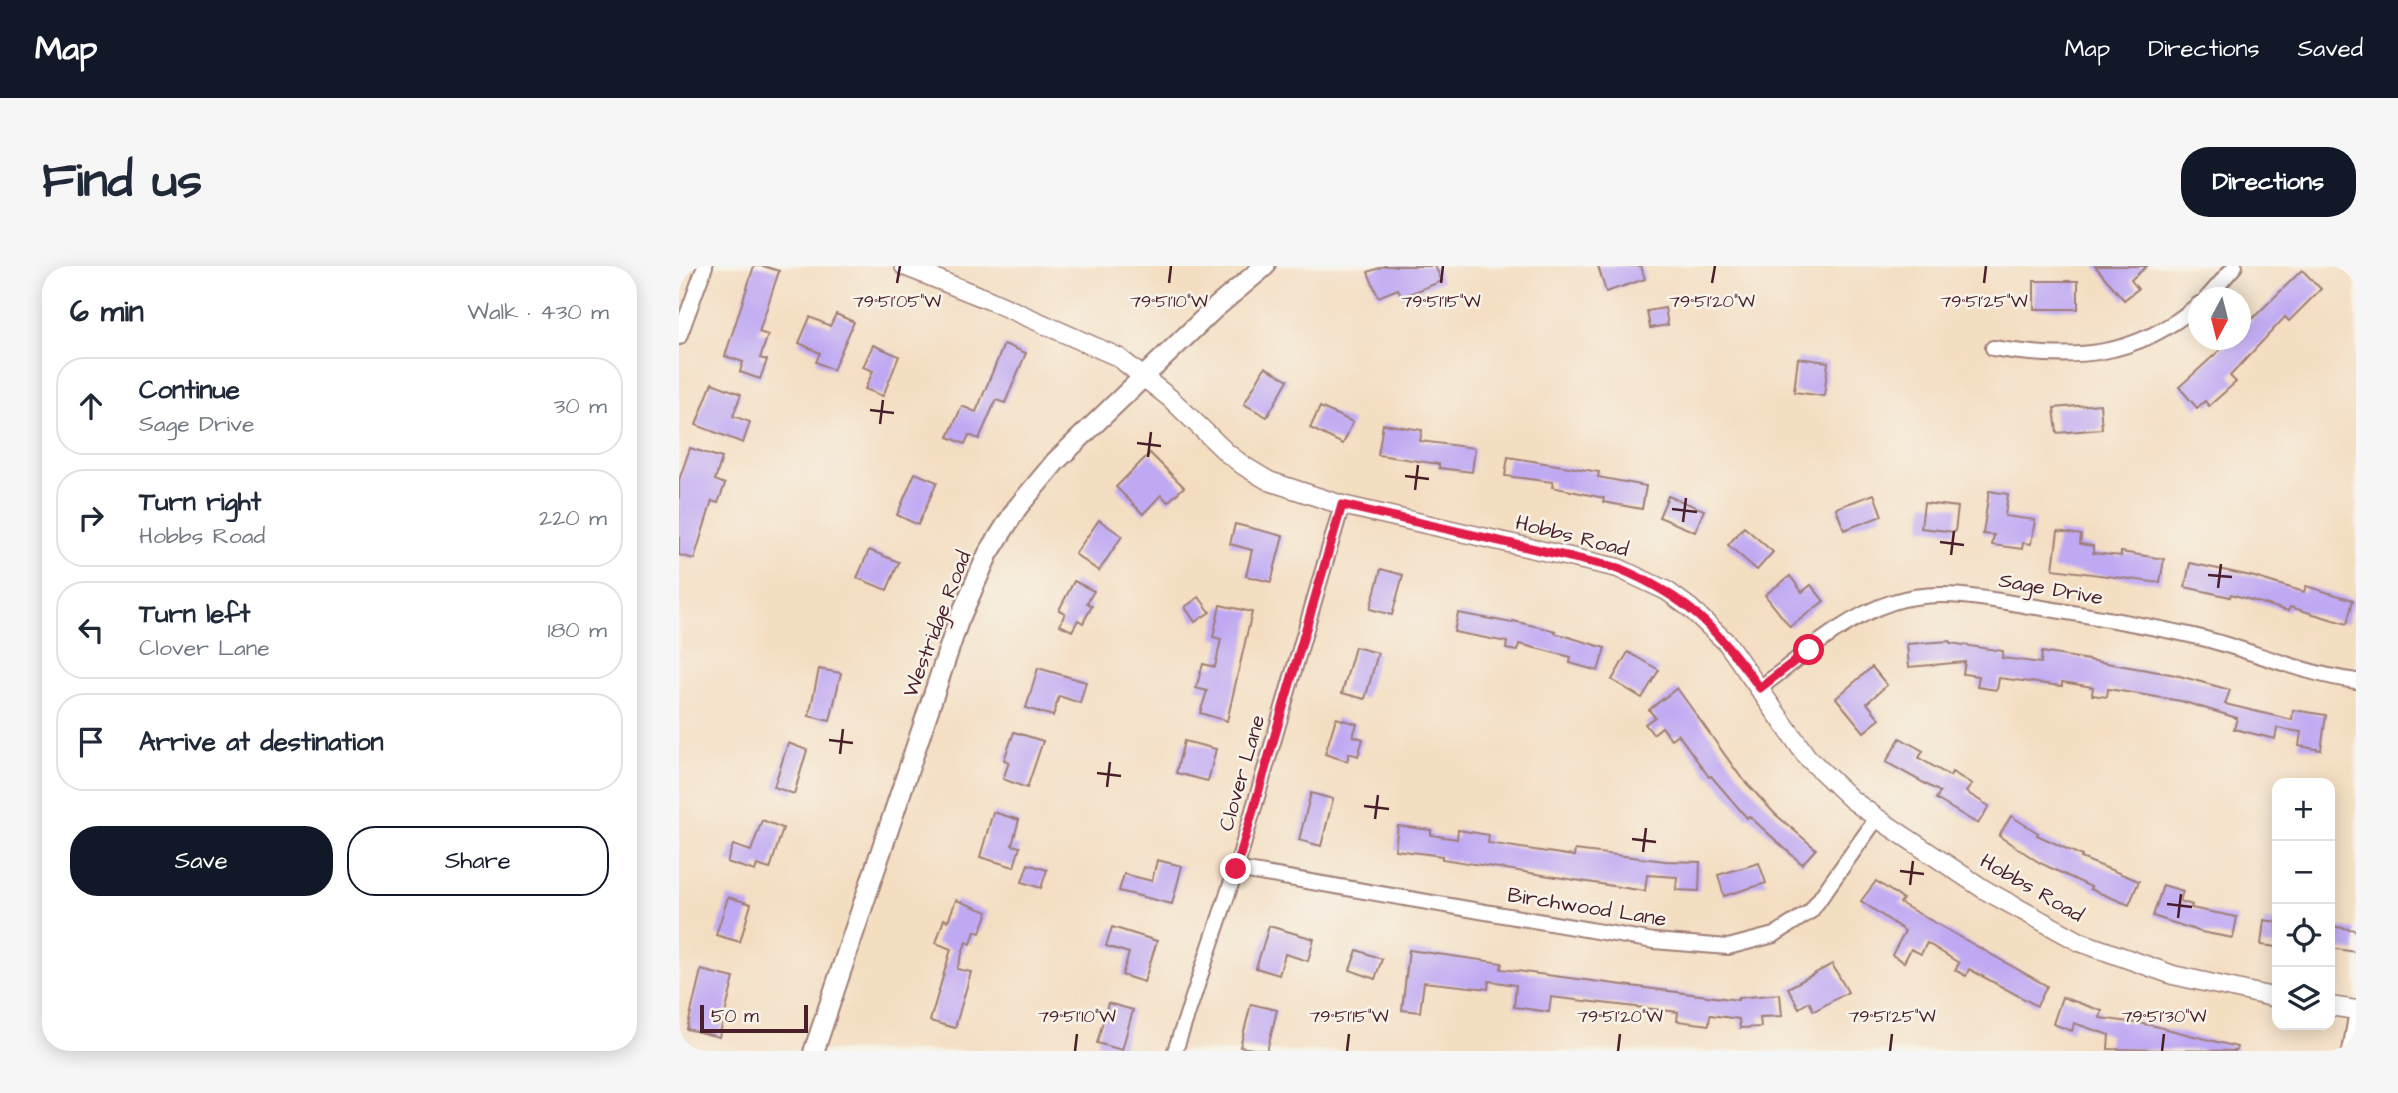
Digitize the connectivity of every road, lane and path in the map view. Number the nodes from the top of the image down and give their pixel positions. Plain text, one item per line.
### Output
1 (705, 266) edge
2 (904, 266) edge
3 (1265, 266) edge
4 (2235, 266) edge
5 (2217, 287) edge
6 (2188, 312) edge
7 (679, 337) edge
8 (1993, 348) dead end
9 (1143, 376) junction
10 (1342, 505) junction
11 (2356, 681) edge
12 (1760, 688) junction
13 (1877, 818) junction
14 (1236, 869) junction
15 (2272, 997) edge
16 (2335, 1007) edge
17 (2356, 1010) edge
18 (2356, 1017) edge
19 (814, 1051) edge
20 (1175, 1051) edge
21 (2350, 1051) edge

1 - 7 street
2 - 9 street, Hobbs Road
3 - 9 main road, Westridge Road
4 - 5 street
6 - 8 street
9 - 10 street, Hobbs Road
9 - 19 main road, Westridge Road
10 - 12 street, Hobbs Road
10 - 14 street, Clover Lane
11 - 12 street, Sage Drive
12 - 13 street, Hobbs Road
13 - 14 street, Birchwood Lane
13 - 15 street, Hobbs Road
14 - 20 street, Clover Lane
16 - 17 street
18 - 21 street

